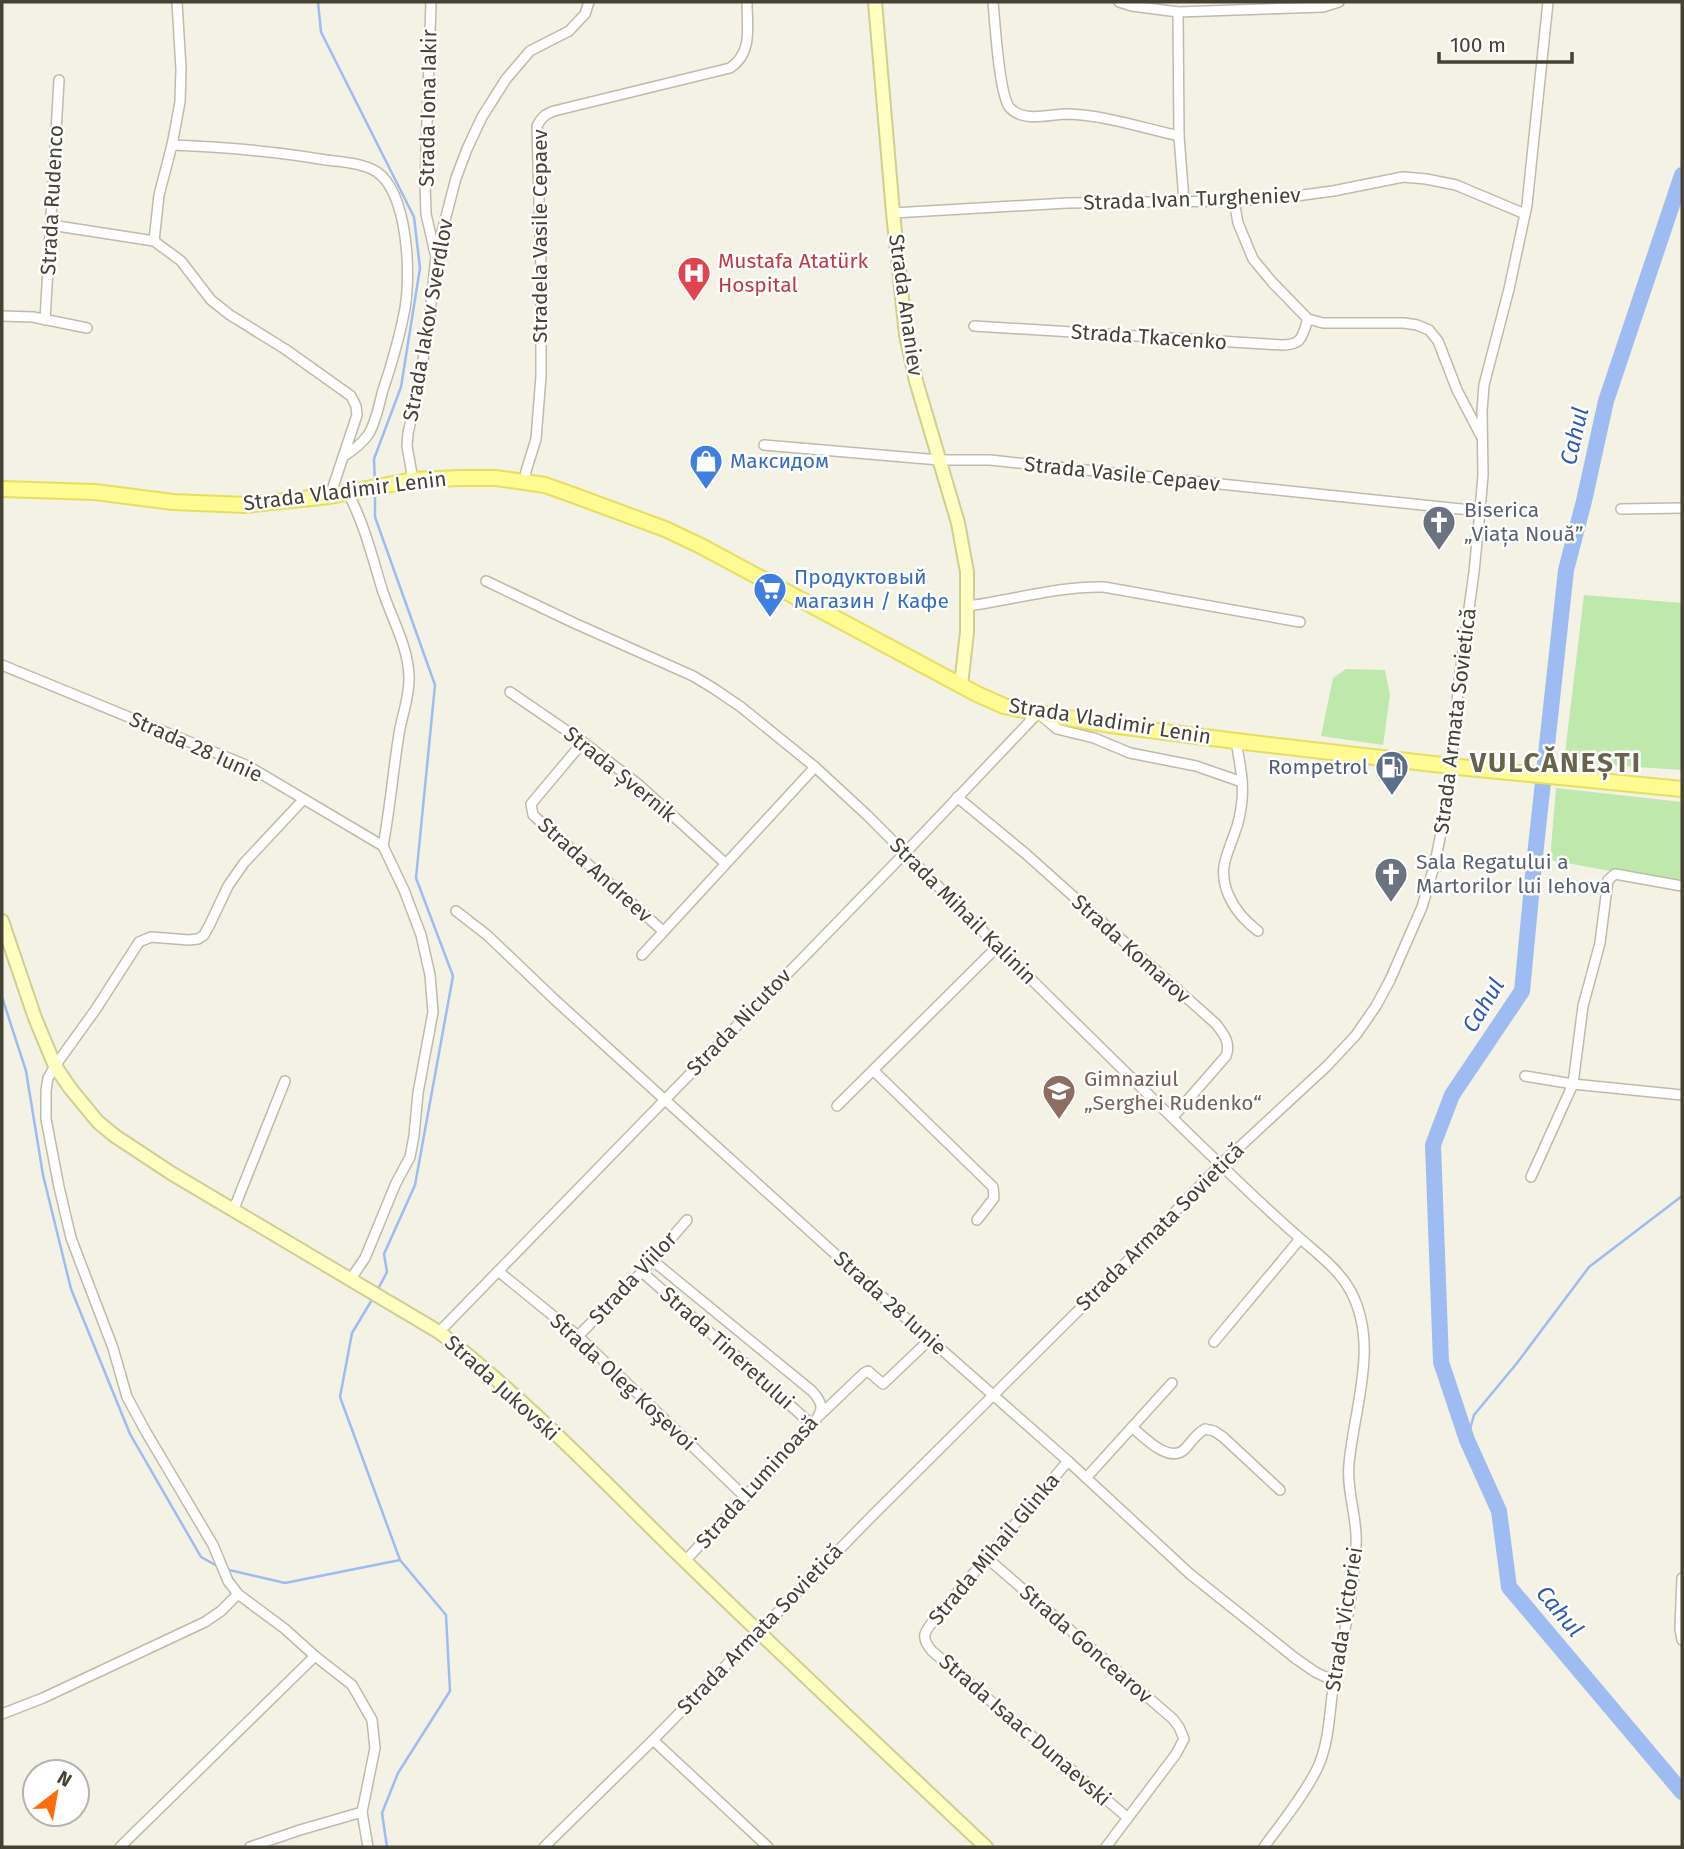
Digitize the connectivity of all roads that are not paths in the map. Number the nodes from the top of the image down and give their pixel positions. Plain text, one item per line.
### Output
1 (177, 2) edge
2 (431, 2) edge
3 (589, 2) edge
4 (747, 2) edge
5 (875, 2) edge
6 (993, 2) edge
7 (1119, 2) edge
8 (1339, 2) edge
9 (1548, 2) edge
10 (1325, 4) edge
11 (1178, 12) junction
12 (59, 80) dead end
13 (1179, 136) junction
14 (172, 145) junction
15 (1184, 201) junction
16 (1234, 201) junction
17 (893, 213) junction
18 (1525, 214) junction
19 (51, 225) junction
20 (154, 241) junction
21 (436, 255) junction
22 (2, 316) edge
23 (1308, 319) junction
24 (45, 320) junction
25 (974, 326) dead end
26 (87, 328) dead end
27 (376, 414) junction
28 (357, 415) junction
29 (1483, 440) junction
30 (764, 445) dead end
31 (344, 456) junction
32 (939, 460) junction
33 (409, 481) junction
34 (525, 481) junction
35 (2, 489) edge
36 (351, 492) junction
37 (330, 496) junction
38 (1682, 508) edge
39 (1620, 509) dead end
40 (1480, 511) junction
41 (486, 581) dead end
42 (968, 606) junction
43 (1300, 622) dead end
44 (2, 665) edge
45 (961, 685) junction
46 (510, 692) dead end
47 (1038, 713) junction
48 (1236, 741) junction
49 (583, 742) junction
50 (1452, 766) junction
51 (815, 767) junction
52 (1242, 782) junction
53 (1682, 789) edge
54 (957, 797) junction
55 (303, 800) junction
56 (383, 846) junction
57 (905, 853) junction
58 (725, 863) junction
59 (1682, 886) edge
60 (456, 911) dead end
61 (2, 921) edge
62 (663, 931) junction
63 (1258, 931) dead end
64 (998, 946) junction
65 (642, 955) dead end
66 (55, 1066) junction
67 (874, 1071) junction
68 (1525, 1076) dead end
69 (285, 1081) dead end
70 (1573, 1084) junction
71 (1682, 1096) edge
72 (664, 1099) junction
73 (837, 1106) dead end
74 (1173, 1118) junction
75 (1220, 1164) junction
76 (1531, 1177) dead end
77 (233, 1211) junction
78 (687, 1220) dead end
79 (977, 1220) dead end
80 (1300, 1239) junction
81 (652, 1260) junction
82 (498, 1271) junction
83 (642, 1272) junction
84 (350, 1280) junction
85 (439, 1332) junction
86 (1364, 1332) joint
87 (578, 1336) junction
88 (1213, 1342) dead end
89 (924, 1345) dead end
90 (1172, 1383) dead end
91 (993, 1395) junction
92 (820, 1400) joint
93 (819, 1416) junction
94 (811, 1425) junction
95 (1133, 1427) junction
96 (1068, 1461) junction
97 (1086, 1478) junction
98 (1280, 1490) dead end
99 (745, 1497) junction
100 (987, 1558) junction
101 (685, 1561) junction
102 (1682, 1578) edge
103 (238, 1594) junction
104 (758, 1632) junction
105 (924, 1639) joint
106 (1682, 1640) edge
107 (315, 1656) junction
108 (1334, 1681) junction
109 (2, 1714) edge
110 (1182, 1732) joint
111 (653, 1740) junction
112 (362, 1812) junction
113 (1128, 1818) junction
114 (120, 1847) edge
115 (250, 1847) edge
116 (368, 1847) edge
117 (544, 1847) edge
118 (768, 1847) edge
119 (986, 1847) edge
120 (1106, 1847) edge
121 (1264, 1847) edge

1 - 14 street
2 - 21 street, Strada Iona Iakir
3 - 21 street, Strada Iakov Sverdlov
4 - 34 street, Stradela Vasile Cepaev
5 - 17 main road, Strada Ananiev
6 - 13 street
7 - 11 street
8 - 10 street
9 - 18 street, Strada Armata Sovietică
10 - 11 street
11 - 13 street
12 - 19 street, Strada Rudenco
13 - 15 street
14 - 20 street
14 - 27 street
15 - 16 street, Strada Ivan Turgheniev
15 - 17 street, Strada Ivan Turgheniev
16 - 18 street, Strada Ivan Turgheniev
16 - 23 street
17 - 32 main road, Strada Ananiev
18 - 29 street, Strada Armata Sovietică
19 - 20 street
19 - 24 street, Strada Rudenco
20 - 28 street
21 - 33 street, Strada Iakov Sverdlov
22 - 24 street
23 - 25 street, Strada Tkacenko
23 - 29 street
24 - 26 street
27 - 28 street
27 - 31 street
28 - 31 street
29 - 40 street, Strada Armata Sovietică
30 - 32 street, Strada Vasile Cepaev
31 - 37 street
32 - 40 street, Strada Vasile Cepaev
32 - 42 main road, Strada Ananiev
33 - 34 main road, Strada Vladimir Lenin
33 - 36 main road, Strada Vladimir Lenin
34 - 45 main road, Strada Vladimir Lenin
35 - 37 main road, Strada Vladimir Lenin
36 - 37 main road, Strada Vladimir Lenin
36 - 56 street
38 - 39 street
40 - 50 street, Strada Armata Sovietică
41 - 51 street, Strada Mihail Kalinin
42 - 43 street
42 - 45 main road, Strada Ananiev
44 - 55 street, Strada 28 Iunie
45 - 47 main road, Strada Vladimir Lenin
46 - 49 street, Strada Șvernik
47 - 48 main road, Strada Vladimir Lenin
47 - 52 street
47 - 54 street, Strada Nicutov
48 - 50 main road, Strada Vladimir Lenin
48 - 52 street
49 - 58 street, Strada Șvernik
49 - 62 street, Strada Andreev
50 - 53 main road, Strada Vladimir Lenin
50 - 75 street, Strada Armata Sovietică
51 - 57 street, Strada Mihail Kalinin
51 - 58 street
52 - 63 street
54 - 57 street, Strada Nicutov
54 - 74 street, Strada Komarov
55 - 56 street, Strada 28 Iunie
55 - 66 street
56 - 84 street
57 - 64 street, Strada Mihail Kalinin
57 - 72 street, Strada Nicutov
58 - 62 street
59 - 70 street
60 - 72 street, Strada 28 Iunie
61 - 66 main road, Strada Jukovski
62 - 65 street
64 - 67 street
64 - 74 street, Strada Mihail Kalinin
66 - 77 main road, Strada Jukovski
66 - 103 street
67 - 73 street
67 - 79 street
68 - 70 street
69 - 77 street
70 - 71 street
70 - 76 street
72 - 82 street, Strada Nicutov
72 - 91 street, Strada 28 Iunie
74 - 75 street, Strada Mihail Kalinin
75 - 80 street, Strada Mihail Kalinin
75 - 91 street, Strada Armata Sovietică
77 - 84 main road, Strada Jukovski
78 - 81 street, Strada Viilor
80 - 86 street, Strada Mihail Kalinin
80 - 88 street
81 - 83 street, Strada Viilor
81 - 92 street, Strada Tineretului
82 - 85 street, Strada Nicutov
82 - 87 street, Strada Oleg Koşevoi
83 - 87 street, Strada Viilor
83 - 94 street, Strada Tineretului
84 - 85 main road, Strada Jukovski
85 - 101 main road, Strada Jukovski
86 - 108 street, Strada Victoriei
87 - 99 street, Strada Oleg Koşevoi
89 - 93 street
90 - 95 street
91 - 96 street, Strada 28 Iunie
91 - 104 street, Strada Armata Sovietică
92 - 93 street, Strada Luminoasă
93 - 94 street, Strada Luminoasă
94 - 99 street, Strada Luminoasă
95 - 97 street
95 - 98 street
96 - 97 street, Strada 28 Iunie
96 - 100 street, Strada Mihail Glinka
97 - 108 street, Strada 28 Iunie
99 - 101 street, Strada Luminoasă
100 - 105 street, Strada Mihail Glinka
100 - 110 street, Strada Goncearov
101 - 104 main road, Strada Jukovski
102 - 106 street
103 - 107 street
103 - 109 street
104 - 111 street, Strada Armata Sovietică
104 - 119 main road, Strada Jukovski
105 - 113 street, Strada Isaac Dunaevski
107 - 112 street
107 - 114 street
108 - 121 street, Strada Victoriei
110 - 113 street, Strada Isaac Dunaevski
111 - 117 street, Strada Armata Sovietică
111 - 118 street
112 - 115 street
112 - 116 street
113 - 120 street, Strada Isaac Dunaevski

